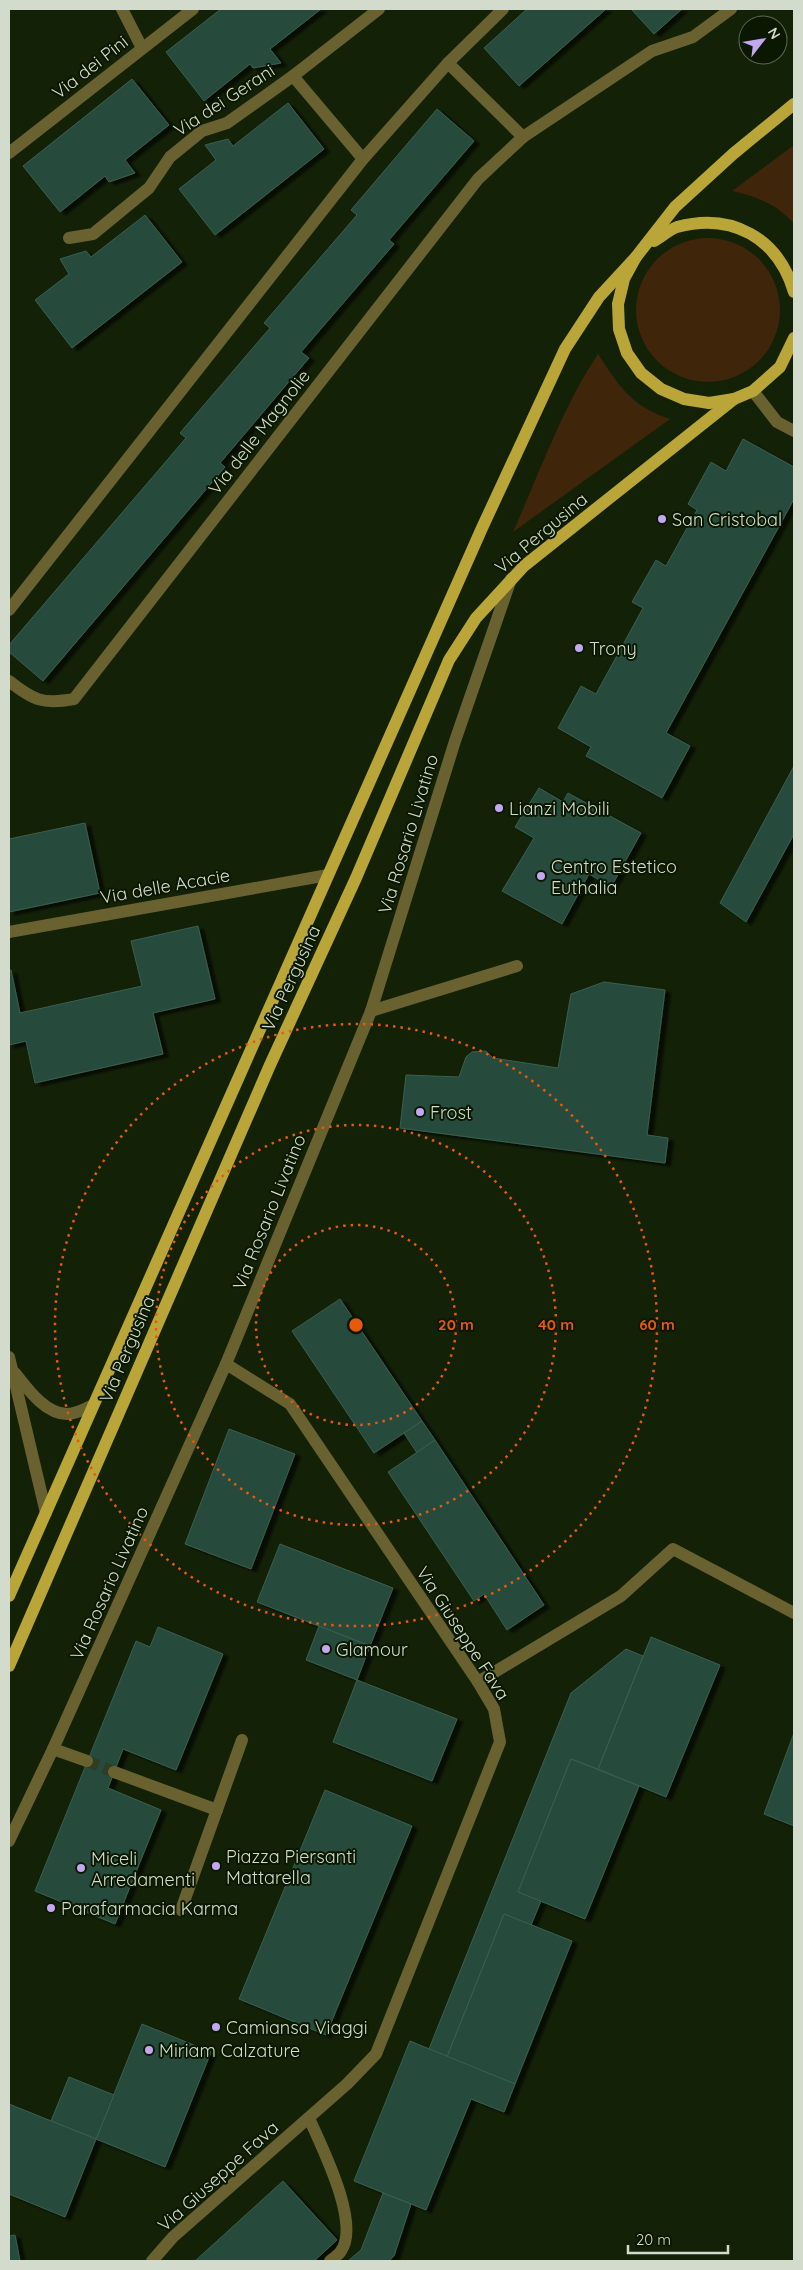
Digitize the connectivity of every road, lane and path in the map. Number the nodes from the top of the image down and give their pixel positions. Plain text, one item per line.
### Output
1 (122, 9) edge
2 (193, 9) edge
3 (379, 9) edge
4 (503, 9) edge
5 (731, 9) edge
6 (142, 48) junction
7 (448, 64) junction
8 (293, 76) junction
9 (794, 104) edge
10 (523, 137) junction
11 (9, 153) edge
12 (363, 159) junction
13 (69, 238) dead end
14 (648, 245) junction
15 (636, 257) junction
16 (794, 292) edge
17 (794, 338) edge
18 (753, 391) junction
19 (734, 399) junction
20 (794, 432) edge
21 (512, 578) junction
22 (9, 610) edge
23 (9, 681) edge
24 (328, 875) junction
25 (9, 932) edge
26 (517, 966) dead end
27 (371, 1011) junction
28 (10, 1362) edge
29 (226, 1364) junction
30 (93, 1405) junction
31 (46, 1513) junction
32 (9, 1596) edge
33 (794, 1613) edge
34 (9, 1666) edge
35 (478, 1682) junction
36 (242, 1740) dead end
37 (53, 1749) junction
38 (87, 1761) tunnel mouth
39 (114, 1772) tunnel mouth
40 (217, 1810) junction
41 (9, 1841) edge
42 (181, 1910) dead end
43 (309, 2118) junction
44 (152, 2261) edge
45 (330, 2261) edge

1 - 6 street
2 - 6 street, Via dei Pini
3 - 8 street, Via dei Gerani
4 - 7 street
5 - 10 street, Via delle Magnolie
6 - 11 street, Via dei Pini
7 - 10 street
7 - 12 street
8 - 12 street
8 - 13 street, Via dei Gerani
9 - 14 main road
10 - 23 street, Via delle Magnolie
12 - 22 street
14 - 15 main road, Via Pergusina
14 - 16 main road
15 - 19 main road
15 - 24 main road, Via Pergusina
17 - 18 main road
18 - 19 main road
18 - 20 street
19 - 21 main road, Via Pergusina
21 - 27 street, Via Rosario Livatino
21 - 34 main road, Via Pergusina
24 - 25 street, Via delle Acacie
24 - 30 main road, Via Pergusina
26 - 27 street
27 - 29 street, Via Rosario Livatino
28 - 30 street
28 - 31 street
29 - 35 street, Via Giuseppe Fava
29 - 37 street, Via Rosario Livatino
30 - 31 main road, Via Pergusina
31 - 32 main road, Via Pergusina
33 - 35 street
35 - 43 street, Via Giuseppe Fava
36 - 40 street
37 - 38 street
37 - 41 street, Via Rosario Livatino
39 - 40 street
40 - 42 street
43 - 44 street, Via Giuseppe Fava
43 - 45 street

